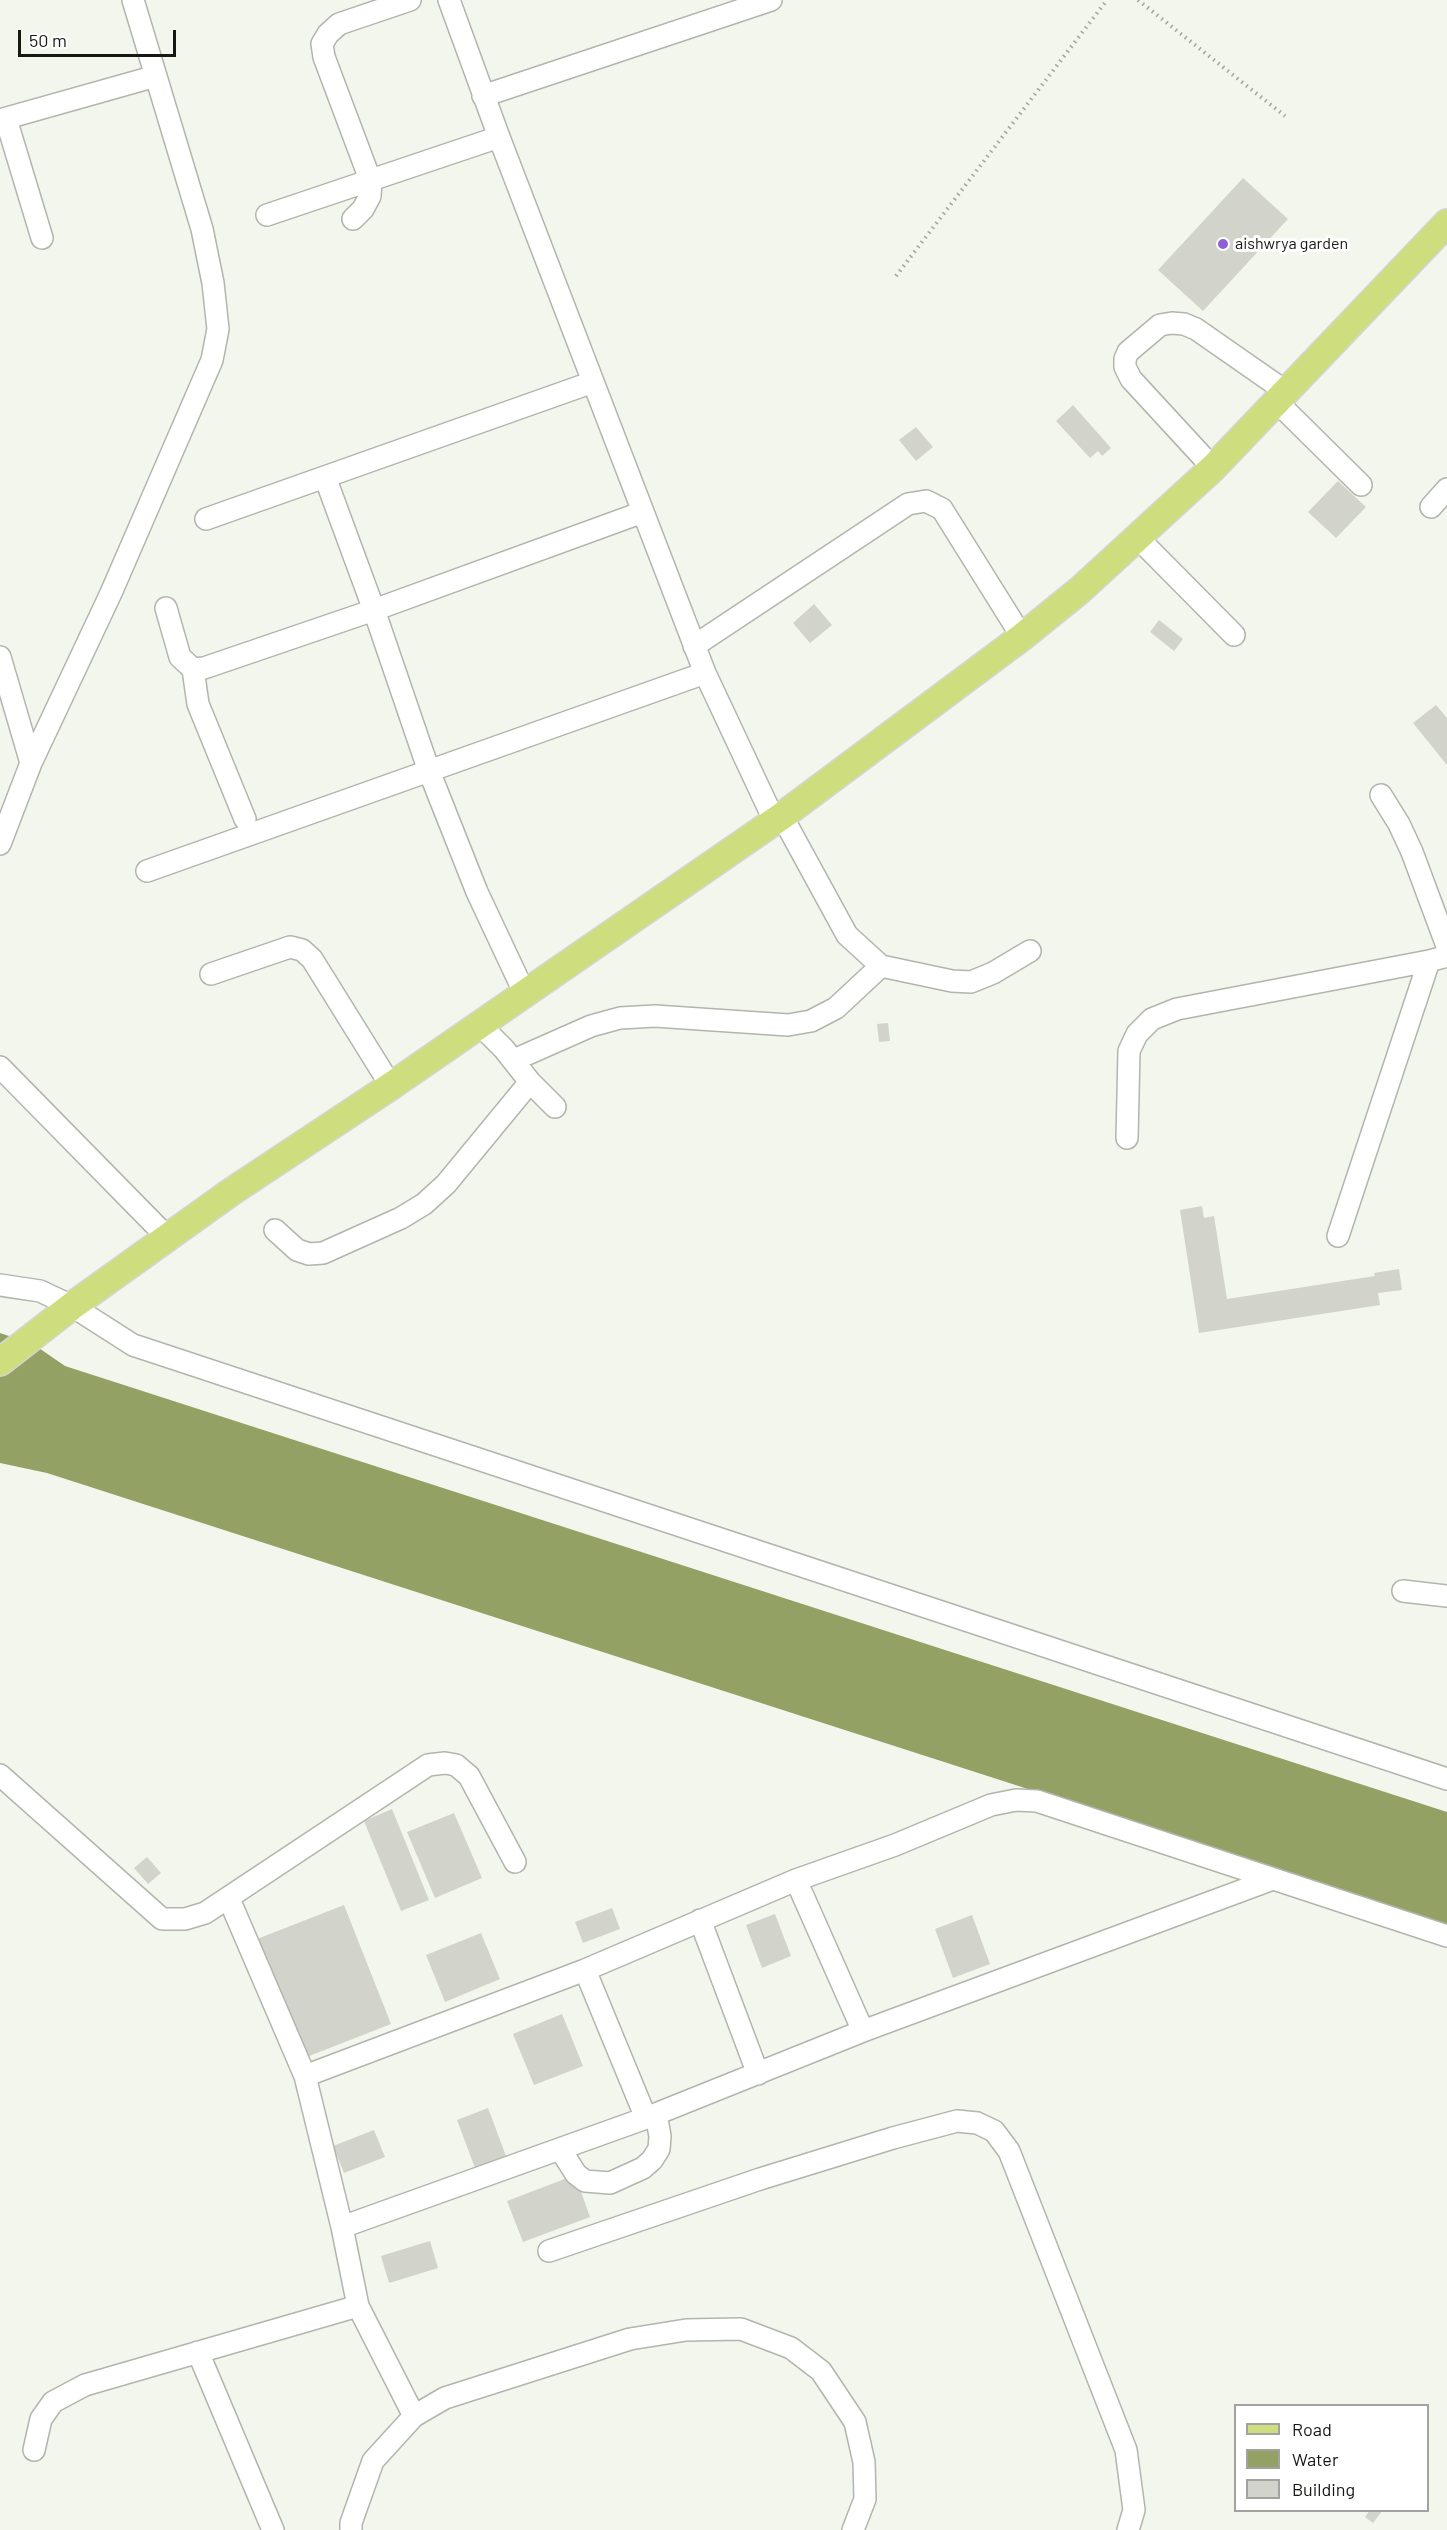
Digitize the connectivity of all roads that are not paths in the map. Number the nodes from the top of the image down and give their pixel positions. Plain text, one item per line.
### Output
1 (133, 0) edge
2 (410, 0) edge
3 (448, 0) edge
4 (771, 0) edge
5 (156, 76) junction
6 (483, 96) junction
7 (3, 119) edge
8 (499, 137) junction
9 (371, 182) junction
10 (267, 215) dead end
11 (353, 219) dead end
12 (1447, 223) edge
13 (42, 238) dead end
14 (593, 382) junction
15 (1281, 396) junction
16 (1213, 468) junction
17 (325, 477) junction
18 (1360, 485) dead end
19 (1447, 489) edge
20 (1431, 507) dead end
21 (643, 512) junction
22 (206, 519) dead end
23 (1137, 537) junction
24 (166, 608) dead end
25 (374, 610) junction
26 (1234, 635) dead end
27 (1022, 637) junction
28 (694, 646) junction
29 (0, 657) edge
30 (193, 669) junction
31 (705, 673) junction
32 (31, 763) junction
33 (429, 771) junction
34 (1381, 795) dead end
35 (778, 818) junction
36 (245, 819) dead end
37 (0, 844) edge
38 (147, 871) dead end
39 (1447, 946) edge
40 (1030, 951) dead end
41 (1438, 959) edge
42 (881, 966) junction
43 (211, 974) dead end
44 (524, 992) junction
45 (479, 1024) junction
46 (514, 1060) junction
47 (0, 1067) edge
48 (530, 1082) junction
49 (391, 1086) junction
50 (555, 1107) dead end
51 (1127, 1138) dead end
52 (275, 1230) dead end
53 (1338, 1236) dead end
54 (168, 1238) junction
55 (0, 1285) edge
56 (72, 1306) junction
57 (0, 1362) edge
58 (1403, 1591) dead end
59 (1447, 1596) edge
60 (0, 1775) edge
61 (1447, 1779) edge
62 (515, 1862) dead end
63 (1273, 1879) junction
64 (796, 1880) junction
65 (229, 1899) junction
66 (700, 1920) junction
67 (1447, 1936) edge
68 (585, 1970) junction
69 (863, 2031) junction
70 (758, 2074) junction
71 (305, 2076) junction
72 (651, 2116) junction
73 (560, 2149) junction
74 (342, 2227) junction
75 (549, 2251) dead end
76 (358, 2306) junction
77 (198, 2352) junction
78 (414, 2416) junction
79 (34, 2450) dead end
80 (273, 2530) edge
81 (351, 2530) edge
82 (853, 2530) edge
83 (1128, 2530) edge

1 - 5 street
2 - 9 street
3 - 6 street
4 - 6 street
5 - 7 street
5 - 32 street
6 - 8 street
7 - 13 street
8 - 9 street
8 - 14 street
9 - 10 street
9 - 11 street
12 - 15 main road
14 - 17 street
14 - 21 street
15 - 16 main road
15 - 16 street
15 - 18 street
16 - 23 main road
17 - 22 street
17 - 25 street
19 - 20 street
21 - 25 street
21 - 28 street
23 - 26 street
23 - 27 main road
24 - 30 street
25 - 30 street
25 - 33 street
27 - 28 street
27 - 35 main road
28 - 31 street
29 - 32 street
30 - 36 street
31 - 33 street
31 - 35 street
32 - 37 street
33 - 38 street
33 - 44 street
34 - 39 street
35 - 42 street
35 - 44 main road
40 - 42 street
41 - 51 street
41 - 53 street
42 - 46 street
43 - 49 street
44 - 45 main road
45 - 46 street
45 - 49 main road
46 - 48 street
47 - 54 street
48 - 50 street
48 - 52 street
49 - 54 main road
54 - 56 main road
55 - 56 street
56 - 57 main road
56 - 61 street
58 - 59 street
60 - 65 street
62 - 65 street
63 - 64 street
63 - 67 street
63 - 69 street
64 - 66 street
64 - 69 street
65 - 71 street
66 - 68 street
66 - 70 street
68 - 71 street
68 - 72 street
69 - 70 street
70 - 72 street
71 - 74 street
72 - 73 street
72 - 73 street
73 - 74 street
74 - 76 street
75 - 83 street
76 - 77 street
76 - 78 street
77 - 79 street
77 - 80 street
78 - 81 street
78 - 82 street

